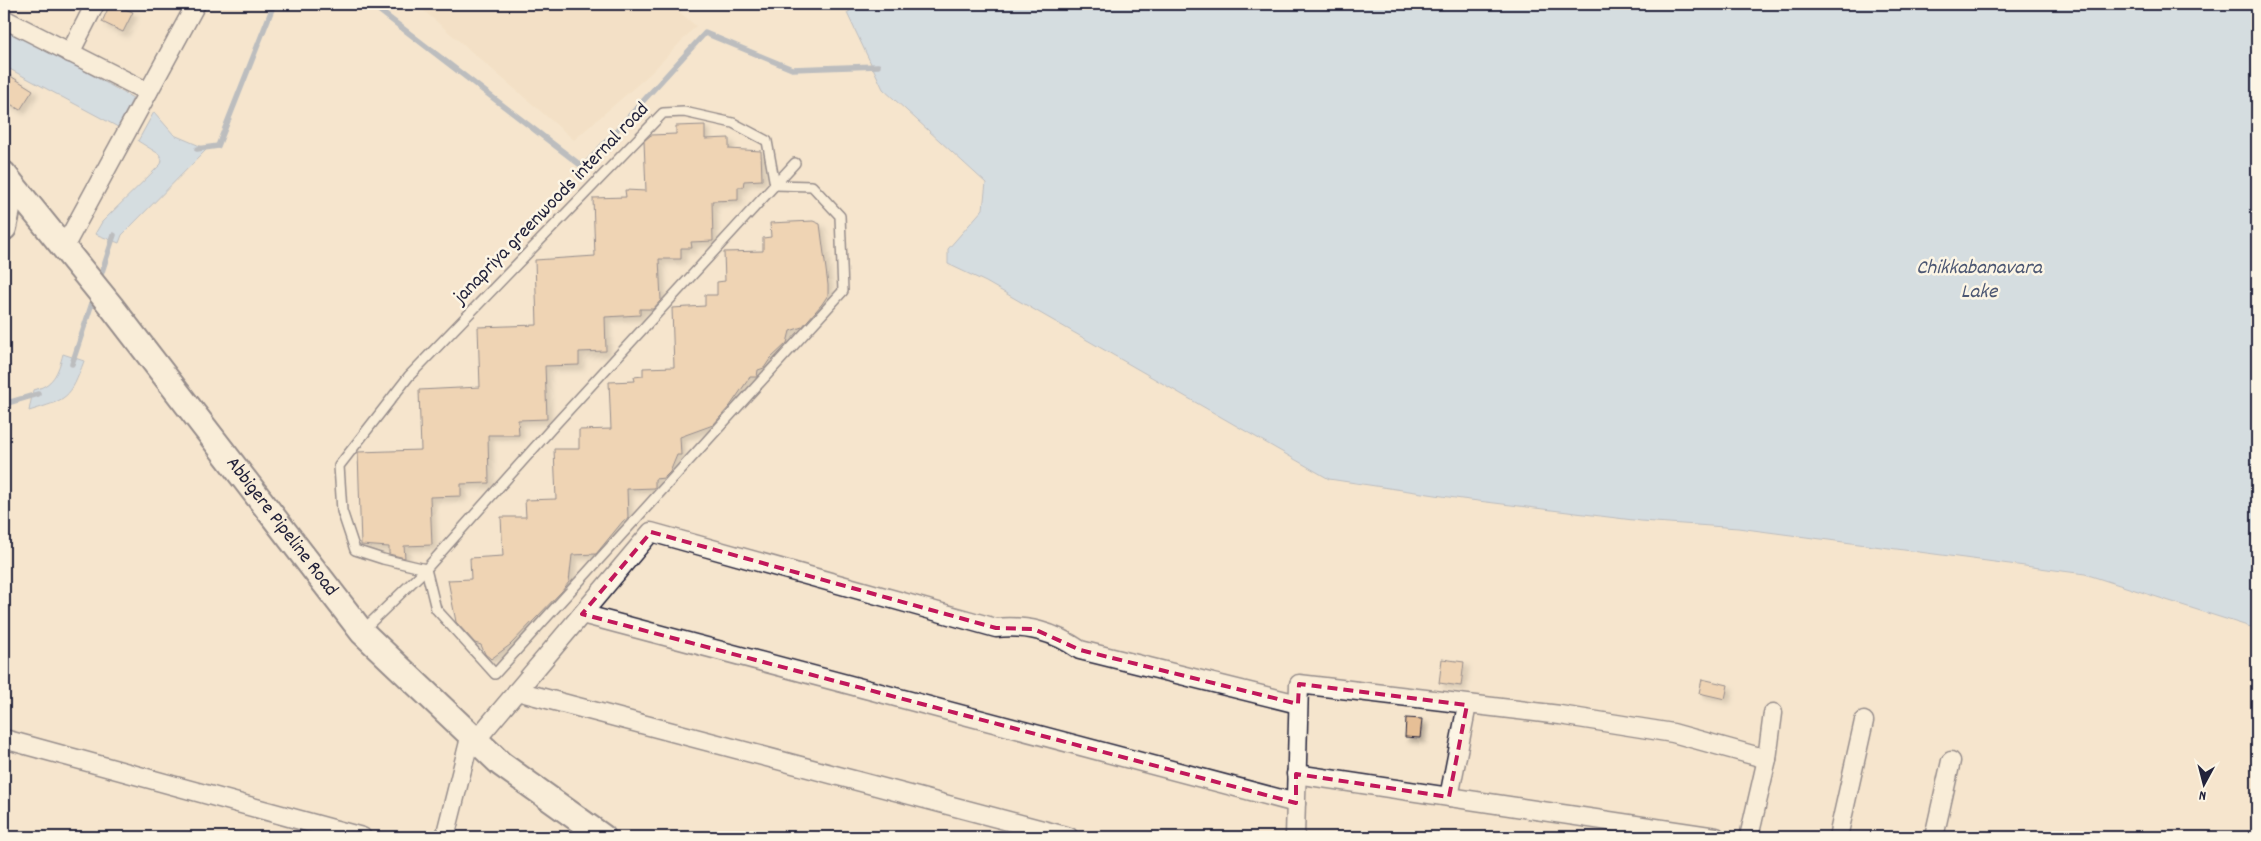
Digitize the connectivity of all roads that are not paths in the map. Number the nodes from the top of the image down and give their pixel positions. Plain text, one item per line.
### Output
1 (95, 4) edge
2 (196, 4) edge
3 (4, 19) edge
4 (70, 52) junction
5 (148, 92) junction
6 (795, 163) dead end
7 (8, 180) edge
8 (775, 185) junction
9 (4, 228) edge
10 (63, 249) junction
11 (426, 568) junction
12 (582, 614) junction
13 (362, 632) junction
14 (517, 691) junction
15 (1298, 704) junction
16 (1467, 704) junction
17 (1773, 713) dead end
18 (1864, 721) dead end
19 (474, 737) junction
20 (4, 739) edge
21 (1767, 759) junction
22 (1951, 761) dead end
23 (1296, 774) junction
24 (1449, 797) junction
25 (1296, 804) junction
26 (362, 837) edge
27 (445, 837) edge
28 (603, 837) edge
29 (1069, 837) edge
30 (1295, 837) edge
31 (1709, 837) edge
32 (1749, 837) edge
33 (1838, 837) edge
34 (1934, 837) edge

1 - 4 street
2 - 5 street
3 - 4 street
4 - 5 street
5 - 10 street
6 - 8 lane
7 - 9 main road
7 - 10 main road, Abbigere Pipeline Road
8 - 11 lane
8 - 11 lane, janapriya greenwoods internal road
8 - 11 lane
10 - 13 main road, Abbigere Pipeline Road
11 - 13 lane
12 - 14 street
12 - 15 street
12 - 25 street
13 - 19 main road, Abbigere Pipeline Road
14 - 19 street
14 - 29 street
15 - 16 street
15 - 23 street
16 - 21 street
16 - 24 street
17 - 21 street
18 - 33 street
19 - 27 street
19 - 28 main road, Abbigere Pipeline Road
20 - 26 street
21 - 32 street
22 - 34 street
23 - 24 street
23 - 25 street
24 - 31 street
25 - 30 street

